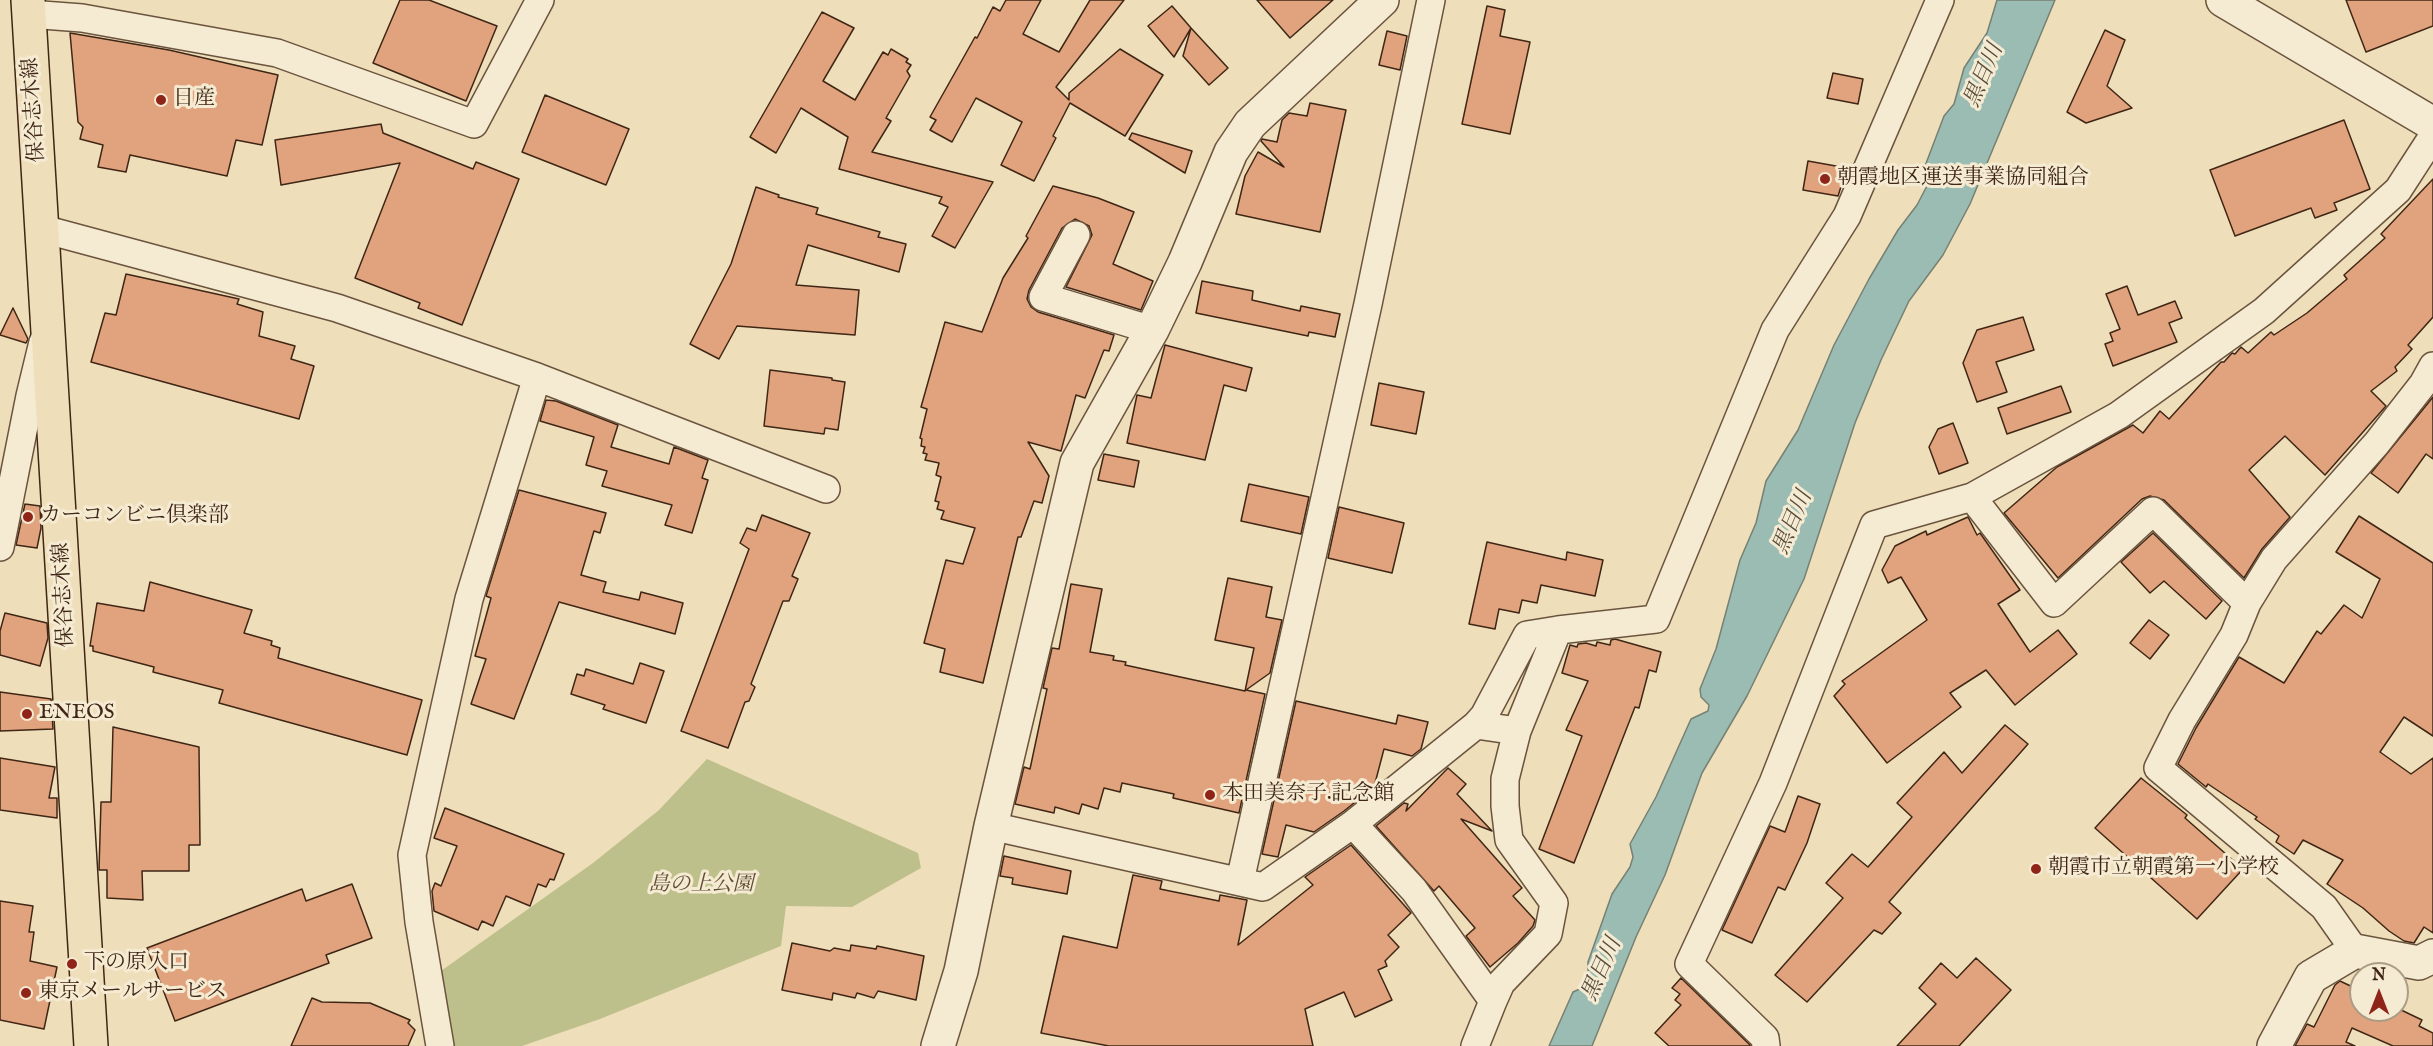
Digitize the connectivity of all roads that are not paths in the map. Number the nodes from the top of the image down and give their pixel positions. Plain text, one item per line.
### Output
1 (540, 0) edge
2 (1382, 0) edge
3 (1431, 0) edge
4 (1940, 0) edge
5 (2223, 0) edge
6 (29, 7) edge
7 (2433, 124) edge
8 (2433, 136) edge
9 (43, 229) junction
10 (1076, 235) dead end
11 (48, 322) junction
12 (1152, 330) junction
13 (537, 377) junction
14 (2430, 380) edge
15 (826, 489) dead end
16 (1971, 497) junction
17 (0, 546) edge
18 (2247, 603) junction
19 (1558, 630) junction
20 (1476, 725) junction
21 (1517, 731) junction
22 (1353, 824) junction
23 (991, 826) junction
24 (1240, 881) junction
25 (2355, 951) junction
26 (2433, 956) edge
27 (1493, 1001) junction
28 (91, 1046) edge
29 (440, 1046) edge
30 (938, 1046) edge
31 (1475, 1046) edge
32 (1766, 1046) edge
33 (2274, 1046) edge

1 - 6 street
2 - 12 street
3 - 24 street
4 - 19 street
5 - 7 street
6 - 9 main road, 保谷志木線
8 - 16 street
9 - 11 main road, 保谷志木線
9 - 13 street
10 - 12 street
11 - 17 street
11 - 28 main road, 保谷志木線
12 - 23 street
13 - 15 street
13 - 29 street
14 - 18 street
16 - 18 street
16 - 32 street
18 - 25 street
19 - 20 street
19 - 21 street
20 - 21 street
20 - 22 street
21 - 27 street
22 - 24 street
22 - 27 street
23 - 24 street
23 - 30 street
25 - 26 street
25 - 33 street
27 - 31 street

